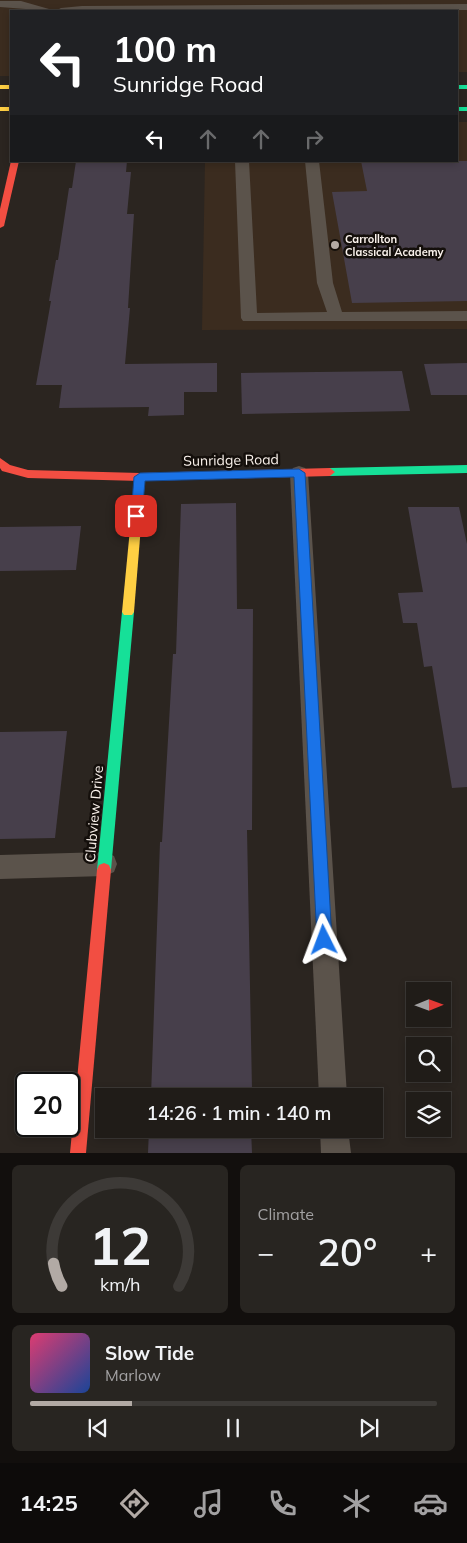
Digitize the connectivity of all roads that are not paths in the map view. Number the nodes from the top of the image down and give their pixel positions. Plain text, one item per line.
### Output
1 (0, 4) edge
2 (467, 7) edge
3 (344, 9) edge
4 (42, 10) edge
5 (71, 10) edge
6 (14, 162) edge
7 (242, 162) edge
8 (312, 162) edge
9 (0, 226) edge
10 (467, 316) edge
11 (336, 317) junction
12 (0, 462) edge
13 (467, 469) edge
14 (299, 473) junction
15 (140, 477) junction
16 (105, 864) junction
17 (0, 867) edge
18 (333, 1088) edge
19 (335, 1138) edge
20 (78, 1153) edge
21 (336, 1153) edge

1 - 4 lane
2 - 3 lane
3 - 5 lane
6 - 9 street
7 - 11 lane
8 - 11 lane
10 - 11 lane
12 - 15 street, Sunridge Road
13 - 14 street, Sunridge Road
14 - 15 street, Sunridge Road
14 - 18 lane
15 - 16 street, Clubview Drive
16 - 17 lane
16 - 20 street, Clubview Drive
19 - 21 lane

